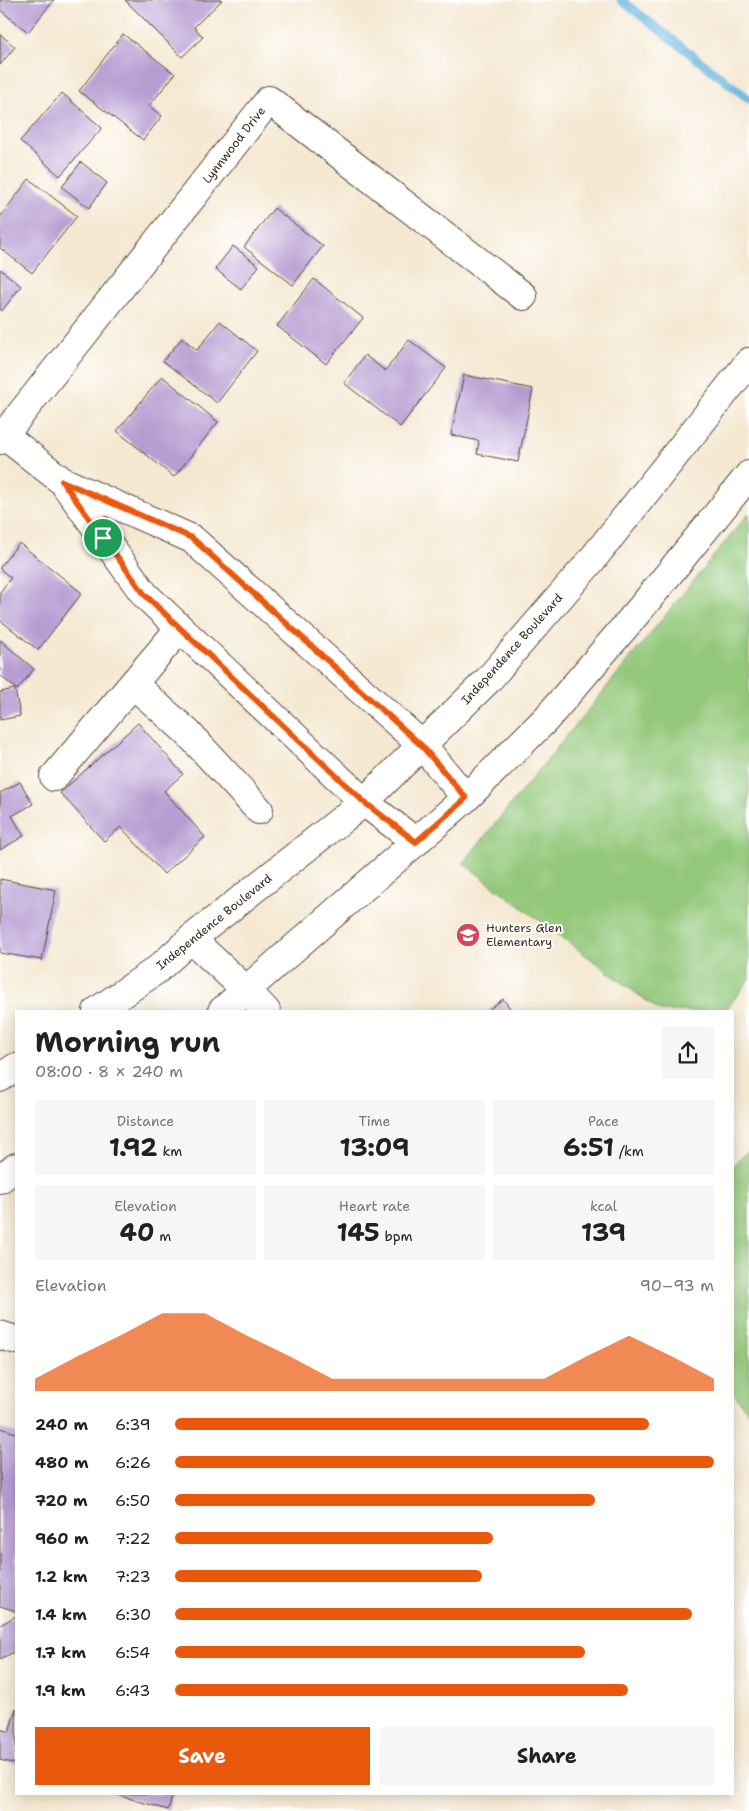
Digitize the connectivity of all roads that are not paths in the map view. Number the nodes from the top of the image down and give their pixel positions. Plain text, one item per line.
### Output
1 (523, 296) dead end
2 (749, 362) edge
3 (1, 436) edge
4 (749, 475) edge
5 (62, 481) junction
6 (180, 628) junction
7 (133, 684) junction
8 (422, 746) junction
9 (54, 777) dead end
10 (466, 798) junction
11 (364, 802) junction
12 (259, 810) dead end
13 (416, 842) junction
14 (191, 939) junction
15 (246, 990) junction
16 (98, 1010) edge
17 (223, 1010) edge
18 (265, 1010) edge
19 (15, 1068) edge
20 (0, 1078) edge
21 (15, 1168) edge
22 (0, 1179) edge
23 (0, 1335) edge
24 (15, 1340) edge

1 - 3 street, Lynnwood Drive
2 - 8 street, Independence Boulevard
3 - 5 street
4 - 10 street
5 - 6 street
5 - 8 street
6 - 7 street
6 - 11 street
7 - 9 street
7 - 12 street
8 - 10 street
8 - 11 street, Independence Boulevard
10 - 13 street
11 - 13 street
11 - 14 street, Independence Boulevard
13 - 15 street
14 - 15 street
14 - 16 street, Independence Boulevard
15 - 17 street
15 - 18 street
19 - 20 street
21 - 22 street
23 - 24 street

